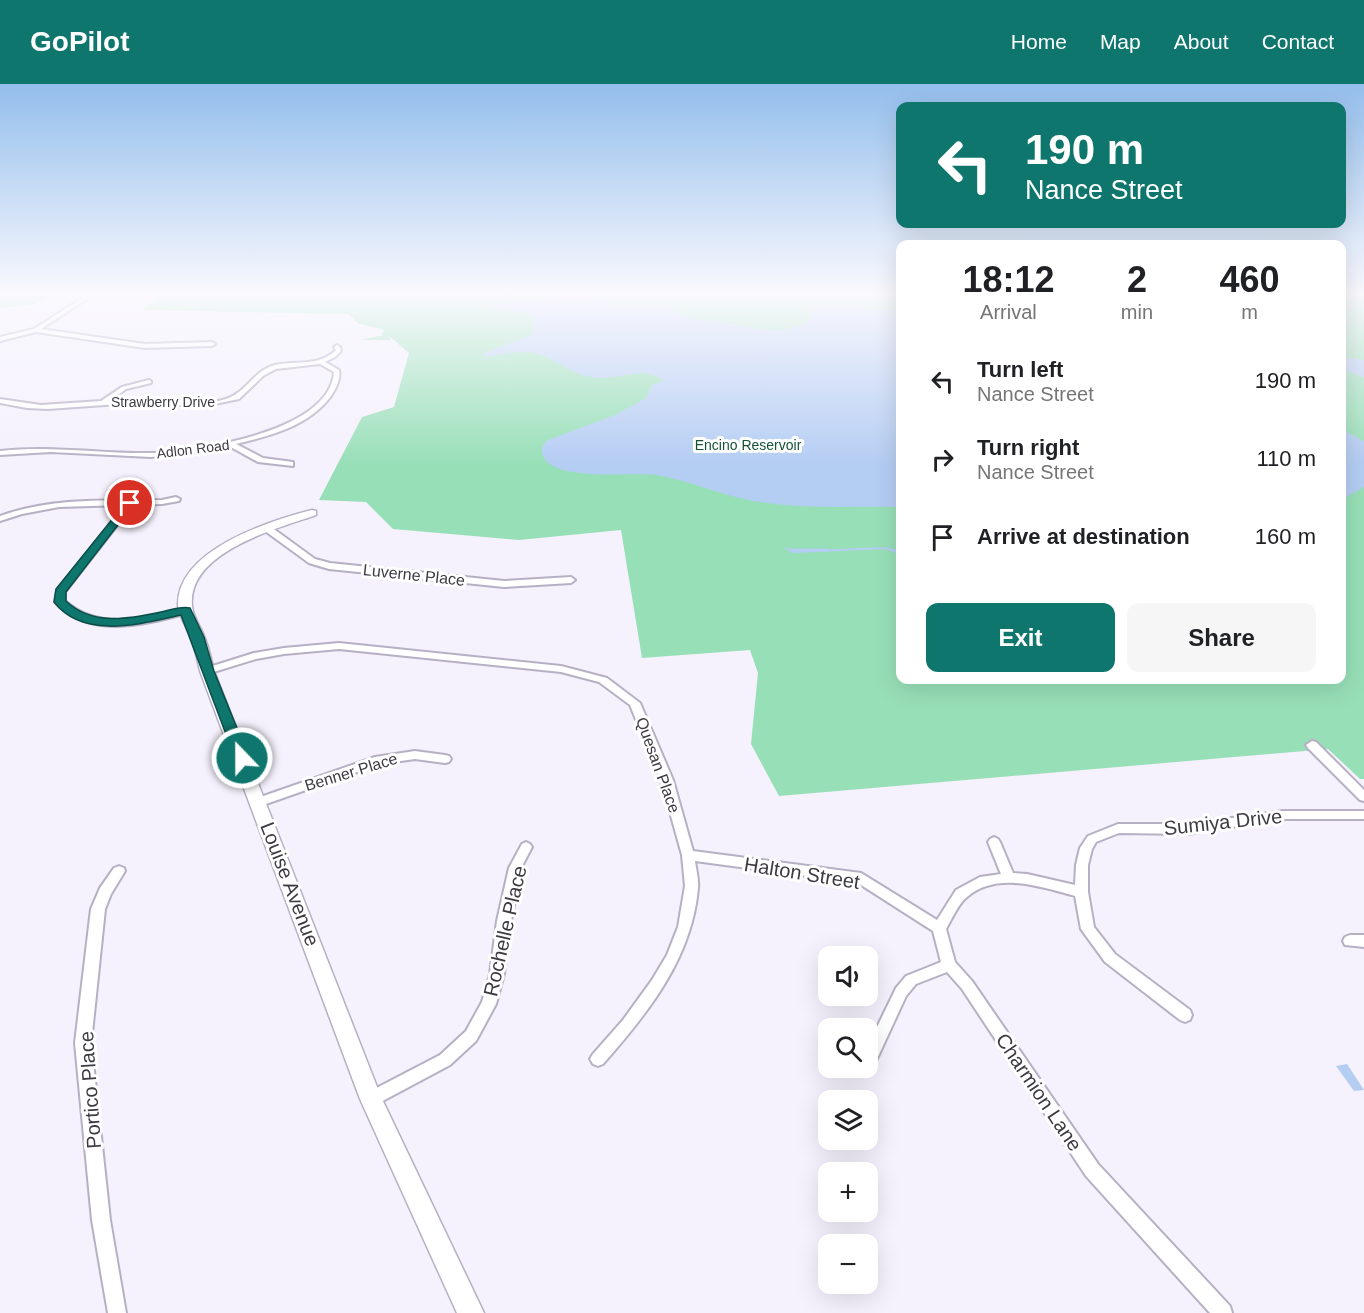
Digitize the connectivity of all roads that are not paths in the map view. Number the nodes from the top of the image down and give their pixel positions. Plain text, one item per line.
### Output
1 (339, 350) edge
2 (322, 363) junction
3 (149, 382) dead end
4 (0, 402) edge
5 (104, 402) junction
6 (230, 444) junction
7 (0, 453) edge
8 (290, 464) dead end
9 (176, 499) dead end
10 (130, 503) junction
11 (312, 513) dead end
12 (0, 519) edge
13 (268, 529) junction
14 (571, 580) dead end
15 (185, 611) junction
16 (207, 671) junction
17 (1312, 745) dead end
18 (445, 759) dead end
19 (1364, 797) edge
20 (260, 802) junction
21 (1364, 815) edge
22 (994, 842) dead end
23 (526, 847) dead end
24 (688, 855) junction
25 (119, 871) dead end
26 (1009, 878) junction
27 (1080, 892) junction
28 (939, 928) junction
29 (949, 965) junction
30 (1185, 1015) dead end
31 (878, 1041) edge
32 (598, 1059) dead end
33 (371, 1099) junction
34 (117, 1313) edge
35 (471, 1313) edge
36 (1222, 1313) edge

1 - 2 street
2 - 5 street, Strawberry Drive
2 - 6 street, Adlon Road
3 - 5 street
4 - 5 street, Strawberry Drive
6 - 7 street, Adlon Road
6 - 8 street
9 - 10 street
10 - 12 street
10 - 15 street
11 - 13 street
13 - 14 street, Luverne Place
13 - 15 street
15 - 16 street, Louise Avenue
16 - 20 street, Louise Avenue
16 - 24 street, Quesan Place
17 - 19 street
18 - 20 street, Benner Place
20 - 33 street, Louise Avenue
21 - 27 street, Sumiya Drive
22 - 26 street
23 - 33 street, Rochelle Place
24 - 28 street, Halton Street
24 - 32 street, Quesan Place
25 - 34 street, Portico Place
26 - 27 street
26 - 28 street
27 - 30 street, Sumiya Drive
28 - 29 street, Charmion Lane
29 - 31 street
29 - 36 street, Charmion Lane
33 - 35 street, Louise Avenue

